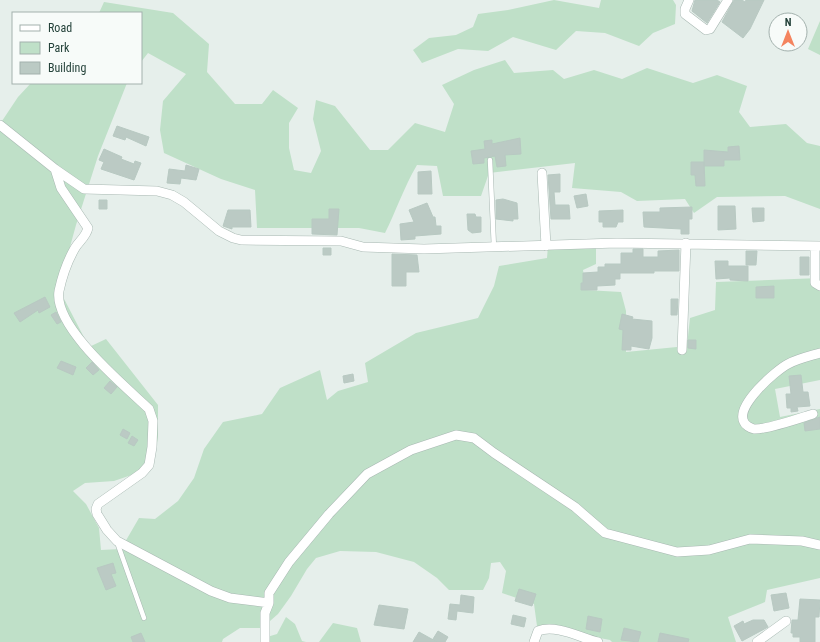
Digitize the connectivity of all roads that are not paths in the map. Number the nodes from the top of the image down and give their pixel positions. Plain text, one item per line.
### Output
1 (689, 0) edge
2 (728, 0) edge
3 (0, 126) edge
4 (490, 160) dead end
5 (55, 169) junction
6 (542, 173) dead end
7 (686, 243) junction
8 (546, 246) junction
9 (817, 246) edge
10 (494, 248) junction
11 (820, 286) edge
12 (682, 350) dead end
13 (820, 353) edge
14 (813, 414) dead end
15 (117, 541) junction
16 (820, 545) edge
17 (269, 603) junction
18 (144, 618) dead end
19 (786, 621) dead end
20 (265, 642) edge
21 (534, 642) edge
22 (598, 642) edge
23 (757, 642) edge

1 - 2 street
3 - 5 street
4 - 10 lane
5 - 10 street
5 - 15 street
6 - 8 street
7 - 8 street
7 - 9 street
7 - 12 street
8 - 10 street
9 - 11 street
13 - 14 street
15 - 17 street
15 - 18 lane
16 - 17 street
17 - 20 street
19 - 23 street
21 - 22 street

